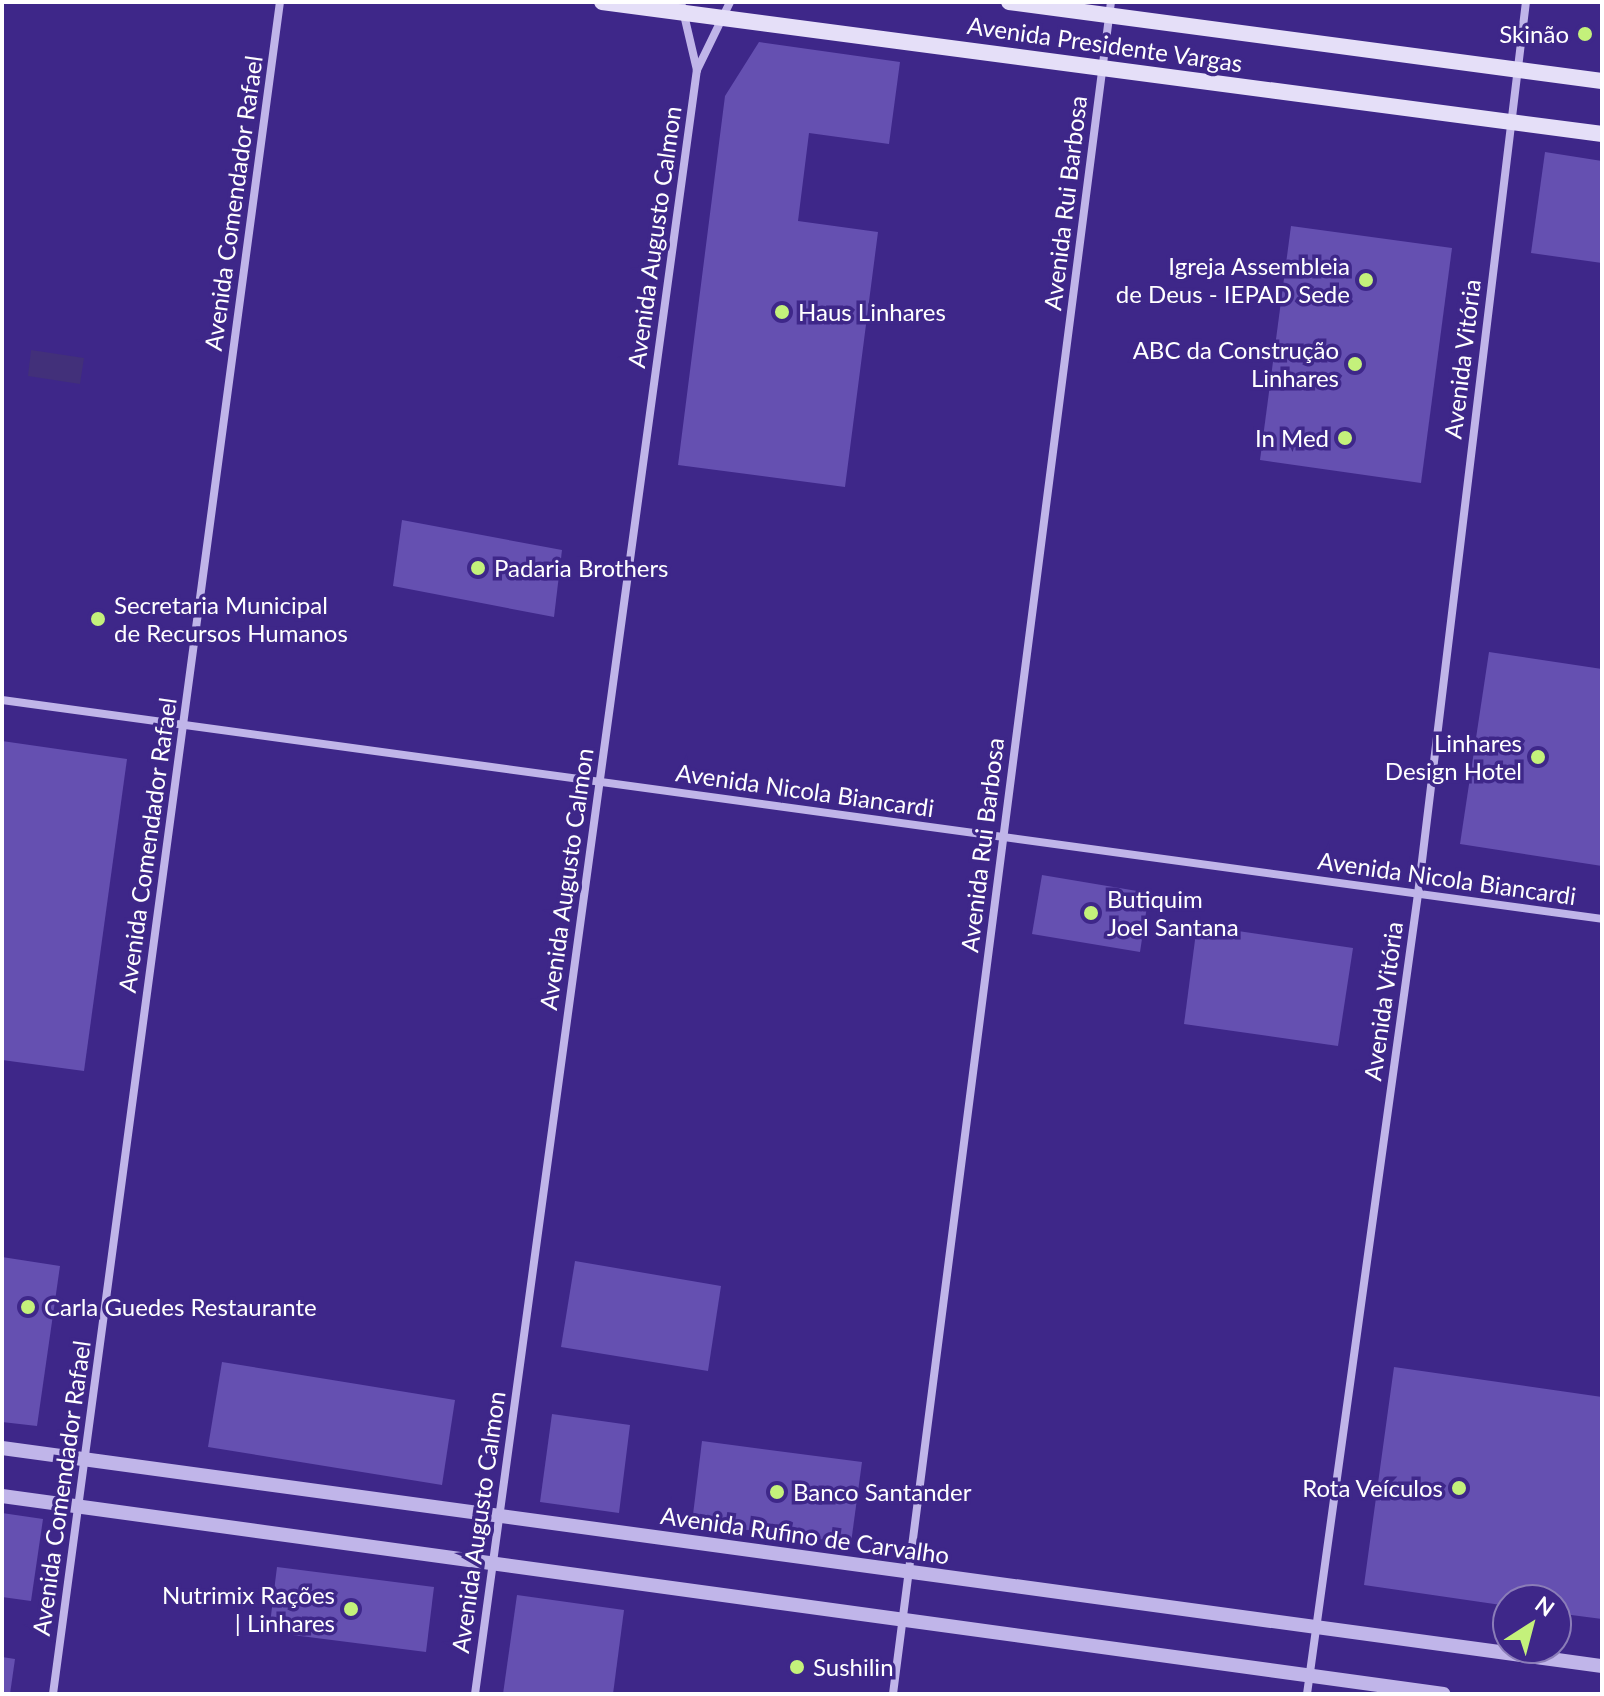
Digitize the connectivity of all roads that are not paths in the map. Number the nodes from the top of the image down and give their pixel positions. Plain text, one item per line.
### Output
1 (280, 2) edge
2 (602, 2) edge
3 (1009, 2) edge
4 (1526, 2) edge
5 (680, 7) edge
6 (1110, 9) edge
7 (729, 10) edge
8 (1102, 68) junction
9 (697, 70) junction
10 (1517, 70) junction
11 (1602, 81) edge
12 (1510, 122) junction
13 (1602, 134) edge
14 (2, 700) edge
15 (183, 725) junction
16 (599, 782) junction
17 (1003, 837) junction
18 (1418, 894) junction
19 (1602, 919) edge
20 (2, 1448) edge
21 (85, 1459) junction
22 (2, 1496) edge
23 (78, 1507) junction
24 (499, 1516) junction
25 (492, 1564) junction
26 (908, 1571) junction
27 (902, 1620) junction
28 (1315, 1627) junction
29 (1602, 1666) edge
30 (1309, 1676) junction
31 (53, 1694) edge
32 (475, 1694) edge
33 (893, 1694) edge
34 (1307, 1694) edge
35 (1443, 1694) edge

1 - 15 street, Avenida Comendador Rafael
2 - 5 main road, Avenida Presidente Vargas
3 - 6 main road, Avenida Presidente Vargas
4 - 10 street
5 - 7 main road, Avenida Presidente Vargas
5 - 9 street, Avenida Augusto Calmon
6 - 8 street, Avenida Rui Barbosa
6 - 10 main road, Avenida Presidente Vargas
7 - 8 main road, Avenida Presidente Vargas
7 - 9 street, Avenida Augusto Calmon
8 - 12 main road, Avenida Presidente Vargas
8 - 17 street, Avenida Rui Barbosa
9 - 16 street, Avenida Augusto Calmon
10 - 11 main road, Avenida Presidente Vargas
10 - 12 street, Avenida Vitória
12 - 13 main road, Avenida Presidente Vargas
12 - 18 street, Avenida Vitória
14 - 15 street, Avenida Nicola Biancardi
15 - 16 street, Avenida Nicola Biancardi
15 - 21 street, Avenida Comendador Rafael
16 - 17 street, Avenida Nicola Biancardi
16 - 24 street, Avenida Augusto Calmon
17 - 18 street, Avenida Nicola Biancardi
17 - 26 street, Avenida Rui Barbosa
18 - 19 street, Avenida Nicola Biancardi
18 - 28 street, Avenida Vitória
20 - 21 street, Avenida Rufino de Carvalho
21 - 23 street, Avenida Comendador Rafael
21 - 24 street, Avenida Rufino de Carvalho
22 - 23 street
23 - 25 street
23 - 31 street, Avenida Comendador Rafael
24 - 25 street, Avenida Augusto Calmon
24 - 26 street, Avenida Rufino de Carvalho
25 - 27 street
25 - 32 street, Avenida Augusto Calmon
26 - 27 street, Avenida Rui Barbosa
26 - 28 street, Avenida Rufino de Carvalho
27 - 30 street
27 - 33 street, Avenida Rui Barbosa
28 - 29 street, Avenida Rufino de Carvalho
28 - 30 street, Avenida Vitória
30 - 34 street, Avenida Vitória
30 - 35 street

